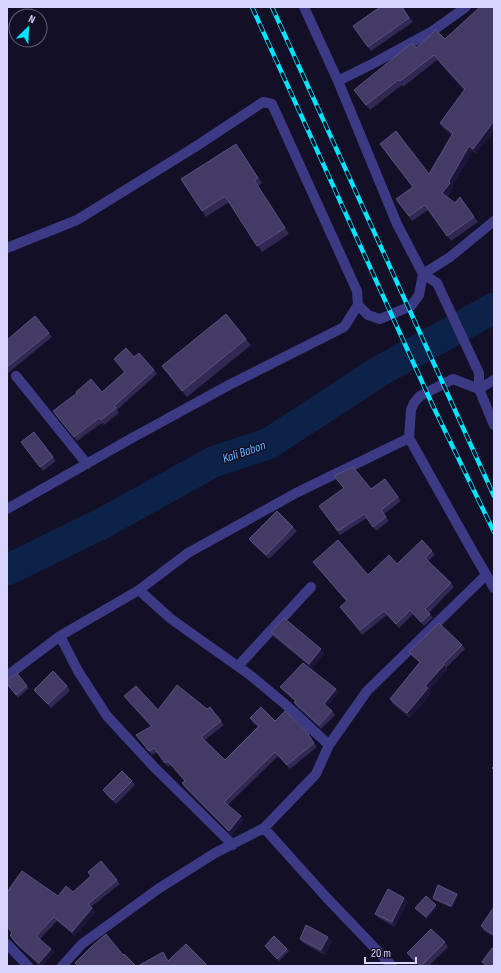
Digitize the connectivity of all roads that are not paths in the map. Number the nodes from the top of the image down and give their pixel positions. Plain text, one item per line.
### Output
1 (304, 7) edge
2 (466, 7) edge
3 (338, 81) junction
4 (494, 221) edge
5 (7, 248) edge
6 (423, 274) junction
7 (358, 305) junction
8 (16, 376) dead end
9 (494, 380) edge
10 (479, 389) junction
11 (494, 425) edge
12 (409, 438) junction
13 (87, 464) junction
14 (7, 509) edge
15 (486, 575) junction
16 (311, 587) dead end
17 (494, 588) edge
18 (139, 590) junction
19 (60, 636) junction
20 (238, 666) junction
21 (7, 676) edge
22 (329, 745) junction
23 (264, 828) junction
24 (233, 845) junction
25 (7, 944) edge
26 (28, 966) edge
27 (62, 966) edge
28 (392, 966) edge

1 - 3 street
2 - 3 street
3 - 6 street
4 - 6 street
5 - 7 street
6 - 7 street
6 - 10 street
7 - 13 street
8 - 13 street
9 - 10 street
10 - 11 street
10 - 12 street
12 - 15 street
12 - 18 street
13 - 14 street
15 - 17 street
15 - 22 street
16 - 20 street
18 - 19 street
18 - 20 street
19 - 21 street
19 - 24 street
20 - 22 street
22 - 23 street
23 - 24 street
23 - 28 street
24 - 27 street
25 - 26 street

